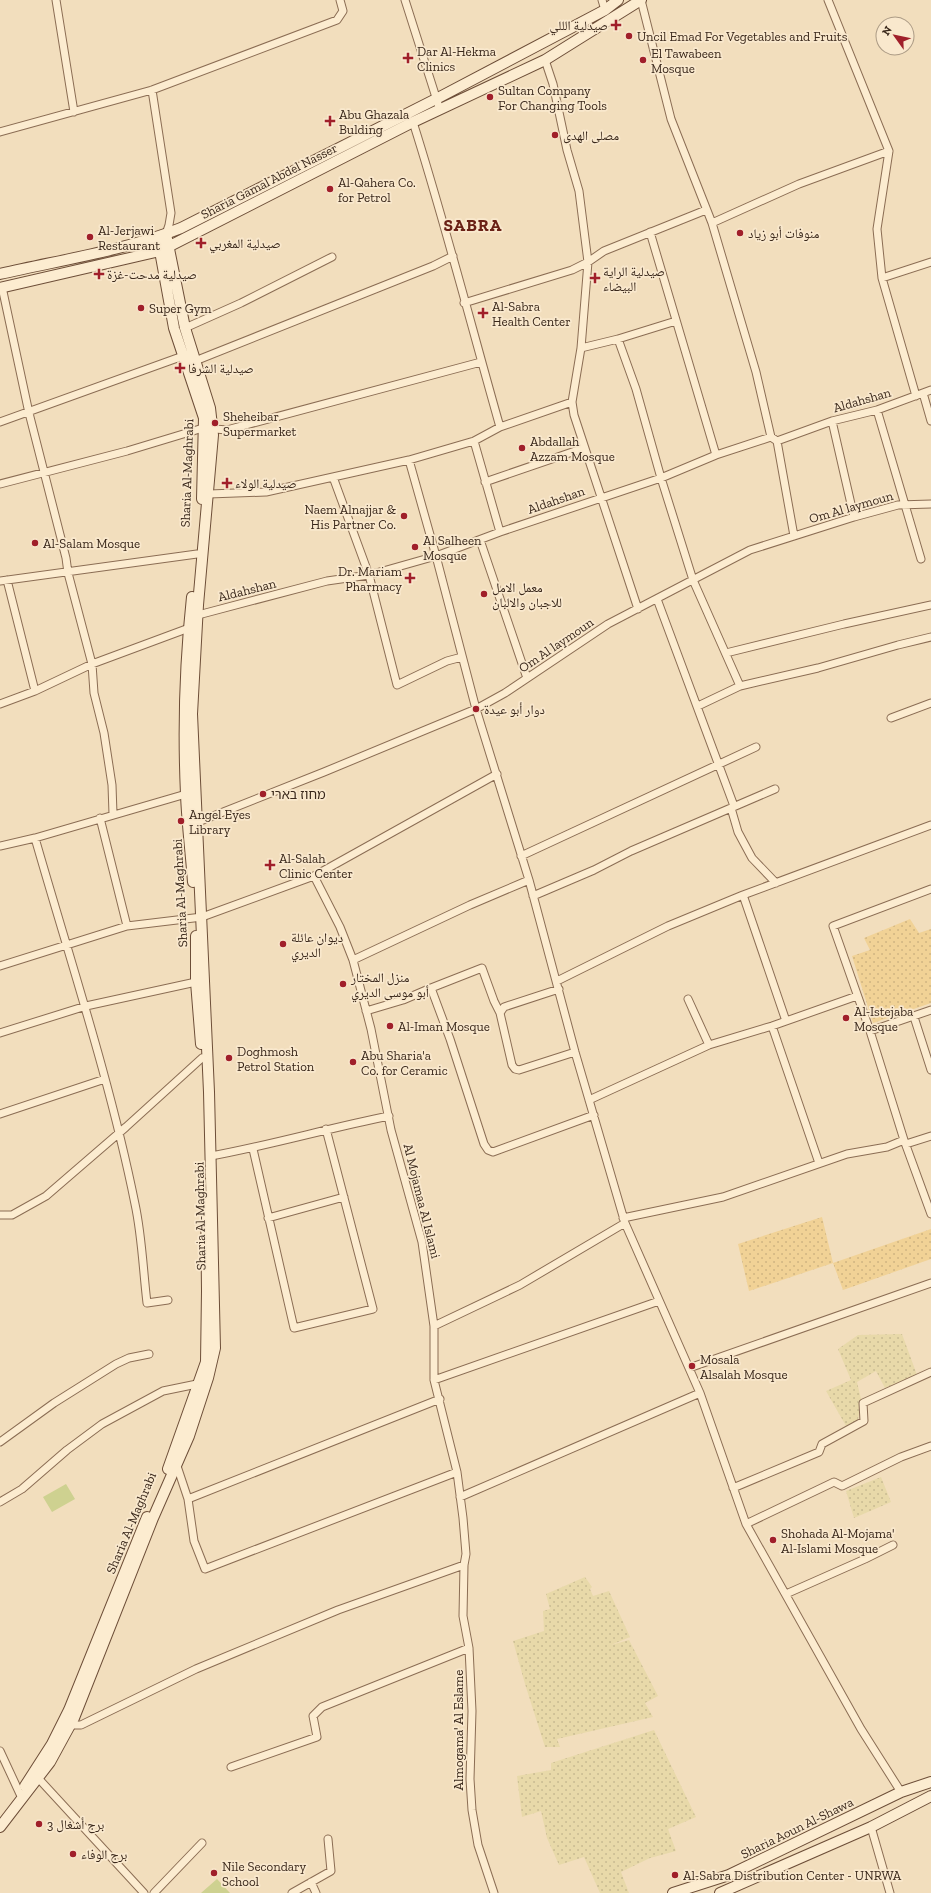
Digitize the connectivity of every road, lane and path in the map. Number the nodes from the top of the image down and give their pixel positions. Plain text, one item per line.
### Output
1 (56, 0) edge
2 (340, 0) edge
3 (405, 0) edge
4 (618, 0) edge
5 (641, 0) edge
6 (828, 0) edge
7 (604, 5) edge
8 (545, 60) junction
9 (152, 90) junction
10 (436, 99) junction
11 (440, 110) junction
12 (74, 112) junction
13 (413, 122) junction
14 (0, 132) edge
15 (889, 151) junction
16 (706, 210) junction
17 (712, 223) junction
18 (650, 232) junction
19 (166, 234) junction
20 (164, 249) junction
21 (453, 256) junction
22 (332, 257) dead end
23 (588, 262) junction
24 (931, 262) edge
25 (0, 274) edge
26 (882, 278) junction
27 (1, 287) edge
28 (464, 303) junction
29 (676, 322) junction
30 (185, 328) junction
31 (618, 339) junction
32 (581, 348) junction
33 (183, 356) junction
34 (195, 361) junction
35 (481, 362) junction
36 (931, 390) edge
37 (923, 393) junction
38 (916, 396) junction
39 (572, 402) junction
40 (877, 410) junction
41 (29, 412) junction
42 (832, 421) junction
43 (931, 421) edge
44 (0, 422) edge
45 (500, 427) junction
46 (208, 428) junction
47 (774, 439) junction
48 (474, 441) junction
49 (584, 448) junction
50 (716, 455) junction
51 (409, 460) junction
52 (45, 471) junction
53 (333, 477) junction
54 (661, 478) junction
55 (485, 482) junction
56 (0, 484) edge
57 (208, 494) junction
58 (600, 498) junction
59 (906, 504) junction
60 (931, 504) edge
61 (854, 517) junction
62 (500, 532) junction
63 (794, 536) junction
64 (480, 540) junction
65 (197, 554) junction
66 (436, 556) junction
67 (921, 558) dead end
68 (68, 573) junction
69 (369, 575) junction
70 (4, 580) edge
71 (693, 580) junction
72 (657, 599) junction
73 (931, 605) edge
74 (638, 609) junction
75 (198, 615) junction
76 (189, 628) junction
77 (931, 638) edge
78 (726, 653) junction
79 (462, 657) junction
80 (92, 664) junction
81 (527, 678) junction
82 (740, 686) junction
83 (35, 691) junction
84 (931, 703) edge
85 (0, 704) edge
86 (698, 706) junction
87 (476, 709) junction
88 (891, 718) dead end
89 (756, 747) dead end
90 (718, 765) junction
91 (497, 774) junction
92 (775, 789) dead end
93 (186, 794) junction
94 (733, 807) junction
95 (113, 814) junction
96 (100, 818) junction
97 (198, 822) junction
98 (931, 825) edge
99 (35, 838) junction
100 (0, 846) edge
101 (521, 856) junction
102 (314, 876) junction
103 (529, 880) junction
104 (776, 882) junction
105 (931, 889) edge
106 (743, 895) junction
107 (533, 896) junction
108 (199, 917) junction
109 (127, 926) junction
110 (66, 944) junction
111 (353, 960) junction
112 (0, 966) edge
113 (557, 981) junction
114 (196, 982) junction
115 (431, 988) junction
116 (559, 989) junction
117 (856, 996) junction
118 (688, 999) dead end
119 (86, 1006) junction
120 (931, 1010) edge
121 (366, 1011) junction
122 (500, 1013) junction
123 (914, 1017) junction
124 (786, 1021) junction
125 (772, 1026) junction
126 (870, 1031) junction
127 (0, 1032) edge
128 (709, 1045) junction
129 (575, 1052) junction
130 (202, 1058) junction
131 (931, 1070) edge
132 (105, 1079) junction
133 (589, 1100) junction
134 (0, 1114) edge
135 (594, 1115) junction
136 (389, 1116) junction
137 (326, 1129) junction
138 (119, 1133) junction
139 (931, 1136) edge
140 (905, 1142) junction
141 (253, 1148) junction
142 (211, 1156) junction
143 (819, 1164) junction
144 (344, 1197) junction
145 (931, 1214) edge
146 (0, 1215) edge
147 (268, 1218) junction
148 (624, 1220) junction
149 (931, 1283) edge
150 (168, 1300) dead end
151 (660, 1301) junction
152 (434, 1326) junction
153 (149, 1354) dead end
154 (689, 1368) junction
155 (931, 1372) edge
156 (434, 1380) junction
157 (197, 1384) junction
158 (700, 1393) junction
159 (440, 1399) junction
160 (0, 1442) edge
161 (931, 1446) edge
162 (177, 1466) junction
163 (457, 1472) junction
164 (733, 1488) junction
165 (460, 1497) junction
166 (188, 1499) junction
167 (0, 1502) edge
168 (746, 1524) junction
169 (893, 1545) dead end
170 (464, 1565) junction
171 (786, 1594) junction
172 (469, 1648) junction
173 (70, 1725) junction
174 (0, 1751) edge
175 (231, 1766) dead end
176 (35, 1776) junction
177 (931, 1782) edge
178 (902, 1792) junction
179 (20, 1794) junction
180 (931, 1796) edge
181 (0, 1819) edge
182 (0, 1827) edge
183 (871, 1827) junction
184 (328, 1839) dead end
185 (202, 1844) dead end
186 (311, 1882) junction
187 (144, 1893) edge
188 (154, 1893) edge
189 (292, 1893) edge
190 (316, 1893) edge
191 (494, 1893) edge
192 (673, 1893) edge
193 (720, 1893) edge
194 (890, 1893) edge

1 - 12 street
2 - 9 street
3 - 10 street
4 - 7 main road
5 - 8 main road, Sharia Gamal Abdel Nasser
5 - 16 street
6 - 15 street
7 - 10 main road
8 - 11 main road, Sharia Gamal Abdel Nasser
8 - 23 street
9 - 12 street
9 - 19 street
10 - 11 street
10 - 19 main road
11 - 13 main road, Sharia Gamal Abdel Nasser
12 - 14 street
13 - 20 main road, Sharia Gamal Abdel Nasser
13 - 21 street
15 - 17 street
15 - 26 street
16 - 17 street
16 - 18 street
17 - 47 street
18 - 23 street
18 - 29 street
19 - 20 main road, Sharia Al-Maghrabi
19 - 25 main road
20 - 27 main road, Sharia Gamal Abdel Nasser
20 - 30 main road, Sharia Al-Maghrabi
20 - 33 main road, Sharia Al-Maghrabi
21 - 28 street
21 - 34 street
22 - 30 street
23 - 28 street
23 - 32 street
24 - 26 street
26 - 38 street
27 - 41 street
28 - 35 street
29 - 31 street
29 - 50 street
30 - 34 main road, Sharia Al-Maghrabi
31 - 32 street
31 - 54 street
32 - 39 street
33 - 41 street
33 - 46 main road, Sharia Al-Maghrabi
34 - 46 main road, Sharia Al-Maghrabi
35 - 45 street
35 - 46 street
36 - 37 street, Aldahshan
37 - 38 street, Aldahshan
37 - 43 street
38 - 40 street, Aldahshan
39 - 45 street
39 - 49 street
40 - 42 street, Aldahshan
40 - 59 street
41 - 44 street
41 - 52 street
42 - 47 street, Aldahshan
42 - 61 street
45 - 48 street
46 - 52 street
46 - 57 main road, Sharia Al-Maghrabi
46 - 65 main road, Sharia Al-Maghrabi
47 - 50 street, Aldahshan
47 - 63 street
48 - 51 street
48 - 55 street
49 - 55 street
49 - 58 street
50 - 54 street, Aldahshan
51 - 53 street
51 - 66 street
52 - 56 street
52 - 68 street
53 - 57 street
53 - 69 street
54 - 58 street, Aldahshan
54 - 71 street
55 - 62 street
57 - 75 main road, Sharia Al-Maghrabi
58 - 62 street, Aldahshan
58 - 74 street
59 - 60 street, Om Al laymoun
59 - 61 street, Om Al laymoun
59 - 67 street
61 - 63 street, Om Al laymoun
62 - 64 street, Aldahshan
63 - 71 street, Om Al laymoun
64 - 66 street, Aldahshan
64 - 81 street
65 - 68 street
65 - 76 main road, Sharia Al-Maghrabi
66 - 69 street, Aldahshan
66 - 79 street
68 - 70 street
68 - 80 street
69 - 75 street, Aldahshan
69 - 79 street
70 - 83 street
71 - 72 street, Om Al laymoun
71 - 78 street
72 - 74 street, Om Al laymoun
72 - 86 street
73 - 78 street
74 - 81 street, Om Al laymoun
75 - 76 street
75 - 97 main road, Sharia Al-Maghrabi
76 - 80 street
76 - 93 main road, Sharia Al-Maghrabi
77 - 82 street
78 - 82 street
79 - 87 street
80 - 83 street
80 - 95 street
81 - 87 street, Om Al laymoun
82 - 86 street
83 - 85 street
84 - 88 street
86 - 90 street
87 - 91 street
87 - 97 street, Om Al laymoun
89 - 90 street
90 - 94 street
90 - 101 street
91 - 101 street
91 - 102 street
92 - 94 street
93 - 95 street
93 - 108 main road, Sharia Al-Maghrabi
94 - 104 street
94 - 107 street
95 - 96 street
96 - 99 street
96 - 109 street
97 - 108 main road, Sharia Al-Maghrabi
98 - 104 street
99 - 100 street
99 - 110 street
101 - 103 street
102 - 108 street
102 - 111 street, Al Mojamaa Al Islami
103 - 107 street
103 - 111 street
104 - 106 street
105 - 117 street
106 - 113 street
106 - 124 street
107 - 113 street
108 - 109 street
108 - 114 main road, Sharia Al-Maghrabi
108 - 142 main road, Sharia Al-Maghrabi
109 - 110 street
110 - 112 street
110 - 119 street
111 - 121 street, Al Mojamaa Al Islami
113 - 116 street
114 - 119 street
114 - 130 main road, Sharia Al-Maghrabi
115 - 121 street
115 - 122 street
115 - 135 street
116 - 122 street
116 - 129 street
117 - 124 street
117 - 126 street
118 - 128 street
119 - 127 street
119 - 132 street
120 - 123 street
121 - 136 street, Al Mojamaa Al Islami
122 - 129 street
123 - 126 street
123 - 131 street
124 - 125 street
125 - 128 street
125 - 143 street
126 - 140 street
128 - 133 street
129 - 133 street
130 - 138 street
130 - 157 main road, Sharia Al-Maghrabi
132 - 134 street
132 - 138 street
133 - 135 street
135 - 148 street
136 - 137 street
136 - 152 street, Al Mojamaa Al Islami
137 - 141 street
137 - 144 street
138 - 146 street
138 - 150 street
139 - 140 street
140 - 143 street
140 - 145 street
141 - 142 street
141 - 147 street
142 - 162 main road, Sharia Al-Maghrabi
143 - 148 street
144 - 147 street
144 - 147 street
148 - 151 street
148 - 152 street
149 - 154 street
151 - 154 street
151 - 156 street
152 - 156 street, Al Mojamaa Al Islami
153 - 160 street
154 - 158 street
155 - 164 street
156 - 159 street, Al Mojamaa Al Islami
157 - 167 street
157 - 176 main road, Sharia Al-Maghrabi
158 - 164 street
158 - 165 street
159 - 163 street, Al Mojamaa Al Islami
159 - 166 street
161 - 168 street
162 - 166 street
162 - 173 main road, Sharia Al-Maghrabi
163 - 165 street, Al Mojamaa Al Islami
163 - 166 street
164 - 168 street
165 - 170 street, Al Mojamaa Al Islami
168 - 171 street
169 - 171 street
170 - 172 street, Almogama' Al Eslame
170 - 173 street
171 - 178 street
172 - 175 street
172 - 191 street, Almogama' Al Eslame
173 - 176 main road, Sharia Al-Maghrabi
174 - 179 street
176 - 179 main road, Sharia Al-Maghrabi
176 - 182 main road, Sharia Al-Maghrabi
176 - 187 street
177 - 178 main road, Sharia Aoun Al-Shawa
178 - 192 main road, Sharia Aoun Al-Shawa
179 - 181 main road, Sharia Al-Maghrabi
180 - 183 main road, Sharia Aoun Al-Shawa
183 - 193 main road, Sharia Aoun Al-Shawa
183 - 194 street
184 - 186 street
185 - 188 street
186 - 189 street
186 - 190 street

